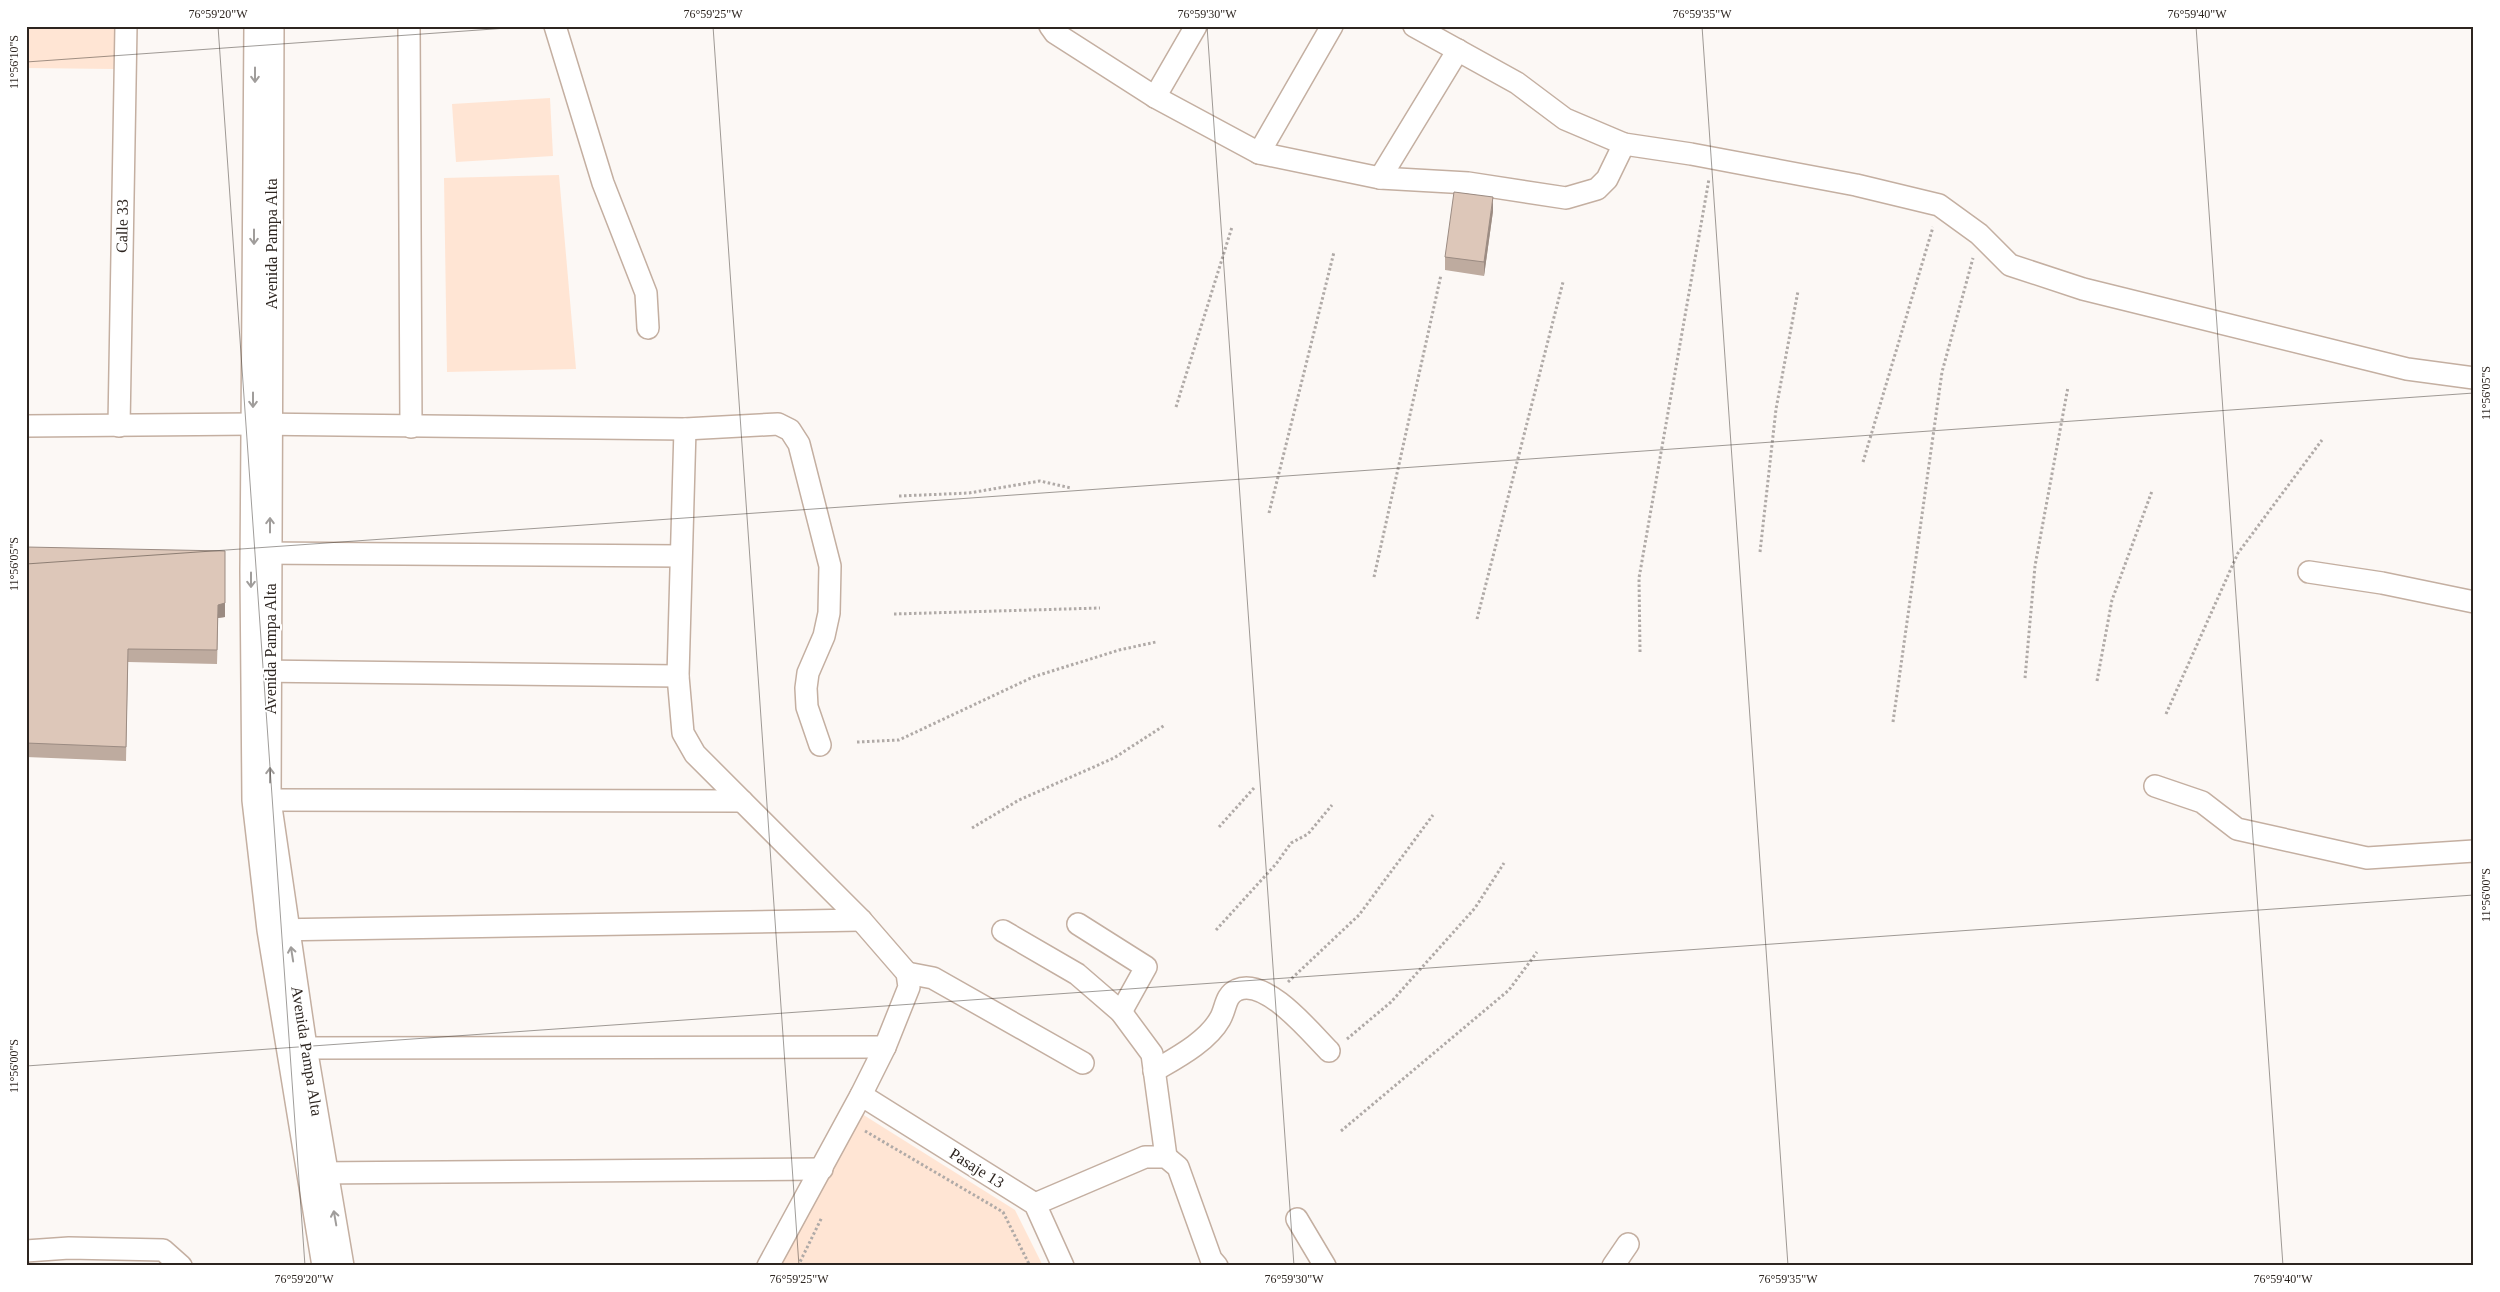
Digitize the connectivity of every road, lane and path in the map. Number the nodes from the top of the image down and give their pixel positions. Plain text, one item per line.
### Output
1 (126, 26) edge
2 (255, 26) edge
3 (272, 26) edge
4 (409, 26) edge
5 (555, 26) edge
6 (1196, 26) edge
7 (1332, 26) edge
8 (1414, 26) edge
9 (1055, 29) edge
10 (1458, 50) junction
11 (1155, 97) junction
12 (1624, 144) junction
13 (1258, 153) junction
14 (1713, 159) junction
15 (1380, 178) junction
16 (1939, 205) junction
17 (1232, 227) dead end
18 (1979, 234) junction
19 (1334, 252) dead end
20 (1440, 276) dead end
21 (1563, 282) dead end
22 (1798, 291) dead end
23 (648, 328) dead end
24 (2474, 378) edge
25 (2068, 387) dead end
26 (1176, 407) dead end
27 (261, 425) junction
28 (26, 426) edge
29 (119, 426) junction
30 (411, 427) junction
31 (684, 429) junction
32 (2322, 440) dead end
33 (1863, 462) dead end
34 (1071, 488) dead end
35 (2152, 491) dead end
36 (899, 496) dead end
37 (1270, 513) dead end
38 (1760, 552) dead end
39 (261, 553) junction
40 (680, 556) junction
41 (2309, 572) dead end
42 (1374, 577) dead end
43 (2474, 602) edge
44 (1100, 608) dead end
45 (894, 614) dead end
46 (1477, 619) dead end
47 (1156, 642) dead end
48 (1640, 652) dead end
49 (260, 671) junction
50 (678, 676) junction
51 (2025, 678) dead end
52 (2097, 681) dead end
53 (2166, 714) dead end
54 (1893, 722) dead end
55 (1165, 725) dead end
56 (857, 742) dead end
57 (820, 745) dead end
58 (2155, 786) dead end
59 (1254, 788) dead end
60 (270, 800) junction
61 (742, 801) junction
62 (1332, 805) dead end
63 (1433, 815) dead end
64 (1219, 827) dead end
65 (972, 828) dead end
66 (2474, 851) edge
67 (1504, 864) dead end
68 (861, 920) junction
69 (1078, 924) dead end
70 (278, 930) junction
71 (1216, 930) dead end
72 (1004, 931) dead end
73 (1537, 952) dead end
74 (907, 972) junction
75 (1273, 996) junction
76 (1121, 1012) junction
77 (886, 1047) junction
78 (297, 1048) junction
79 (1329, 1051) joint
80 (1083, 1062) dead end
81 (1154, 1071) junction
82 (861, 1095) junction
83 (1341, 1131) dead end
84 (859, 1138) dead end
85 (1166, 1157) junction
86 (822, 1169) junction
87 (318, 1173) junction
88 (1035, 1204) junction
89 (822, 1215) dead end
90 (1297, 1219) dead end
91 (1628, 1244) dead end
92 (26, 1251) edge
93 (158, 1258) edge
94 (181, 1266) edge
95 (323, 1266) edge
96 (343, 1266) edge
97 (768, 1266) edge
98 (798, 1266) edge
99 (1030, 1266) edge
100 (1063, 1266) edge
101 (1217, 1266) edge
102 (1325, 1266) edge
103 (1613, 1266) edge

1 - 29 street, Calle 33
2 -> 27 street, Avenida Pampa Alta
3 - 27 street, Avenida Pampa Alta
4 - 30 street
5 - 23 street
6 - 11 street
7 - 13 street
8 - 10 street
9 - 11 street
10 - 12 street
10 - 15 street
11 - 13 street
12 - 14 street
12 - 15 street
13 - 15 street
14 - 16 street
14 - 48 path
16 - 18 street
16 - 33 path
17 - 26 path
18 - 24 street
18 - 54 path
19 - 37 path
20 - 42 path
21 - 46 path
22 - 38 path
25 - 51 path
27 - 29 street
27 - 30 street
27 - 39 street, Avenida Pampa Alta
28 - 29 street
30 - 31 street
31 - 40 street
31 - 57 street
32 - 53 path
34 - 36 path
35 - 52 path
39 - 40 street
39 - 49 street, Avenida Pampa Alta
40 - 50 street
41 - 43 street
44 - 45 path
47 - 56 path
49 - 50 street
60 -> 49 street, Avenida Pampa Alta
49 - 70 street, Avenida Pampa Alta
50 - 61 street
55 - 65 path
58 - 66 street
59 - 64 path
60 - 61 street
60 - 70 street, Avenida Pampa Alta
61 - 68 street
62 - 71 path
63 - 75 path
67 - 79 path
68 - 70 street
68 - 74 street
69 - 76 street
70 - 78 street, Avenida Pampa Alta
72 - 76 street
73 - 83 path
74 - 77 street
74 - 80 street
75 - 79 street
75 - 81 street
76 - 81 street
77 - 78 street
77 - 82 street
78 - 87 street, Avenida Pampa Alta
81 - 85 street
82 - 86 street
82 - 88 street, Pasaje 13
84 - 99 path
85 - 88 street
85 - 101 street
86 - 87 street
86 - 97 street
87 - 95 street, Avenida Pampa Alta
96 -> 87 street, Avenida Pampa Alta
88 - 100 street
89 - 98 path
90 - 102 street
91 - 103 street
92 - 93 street
93 - 94 street

